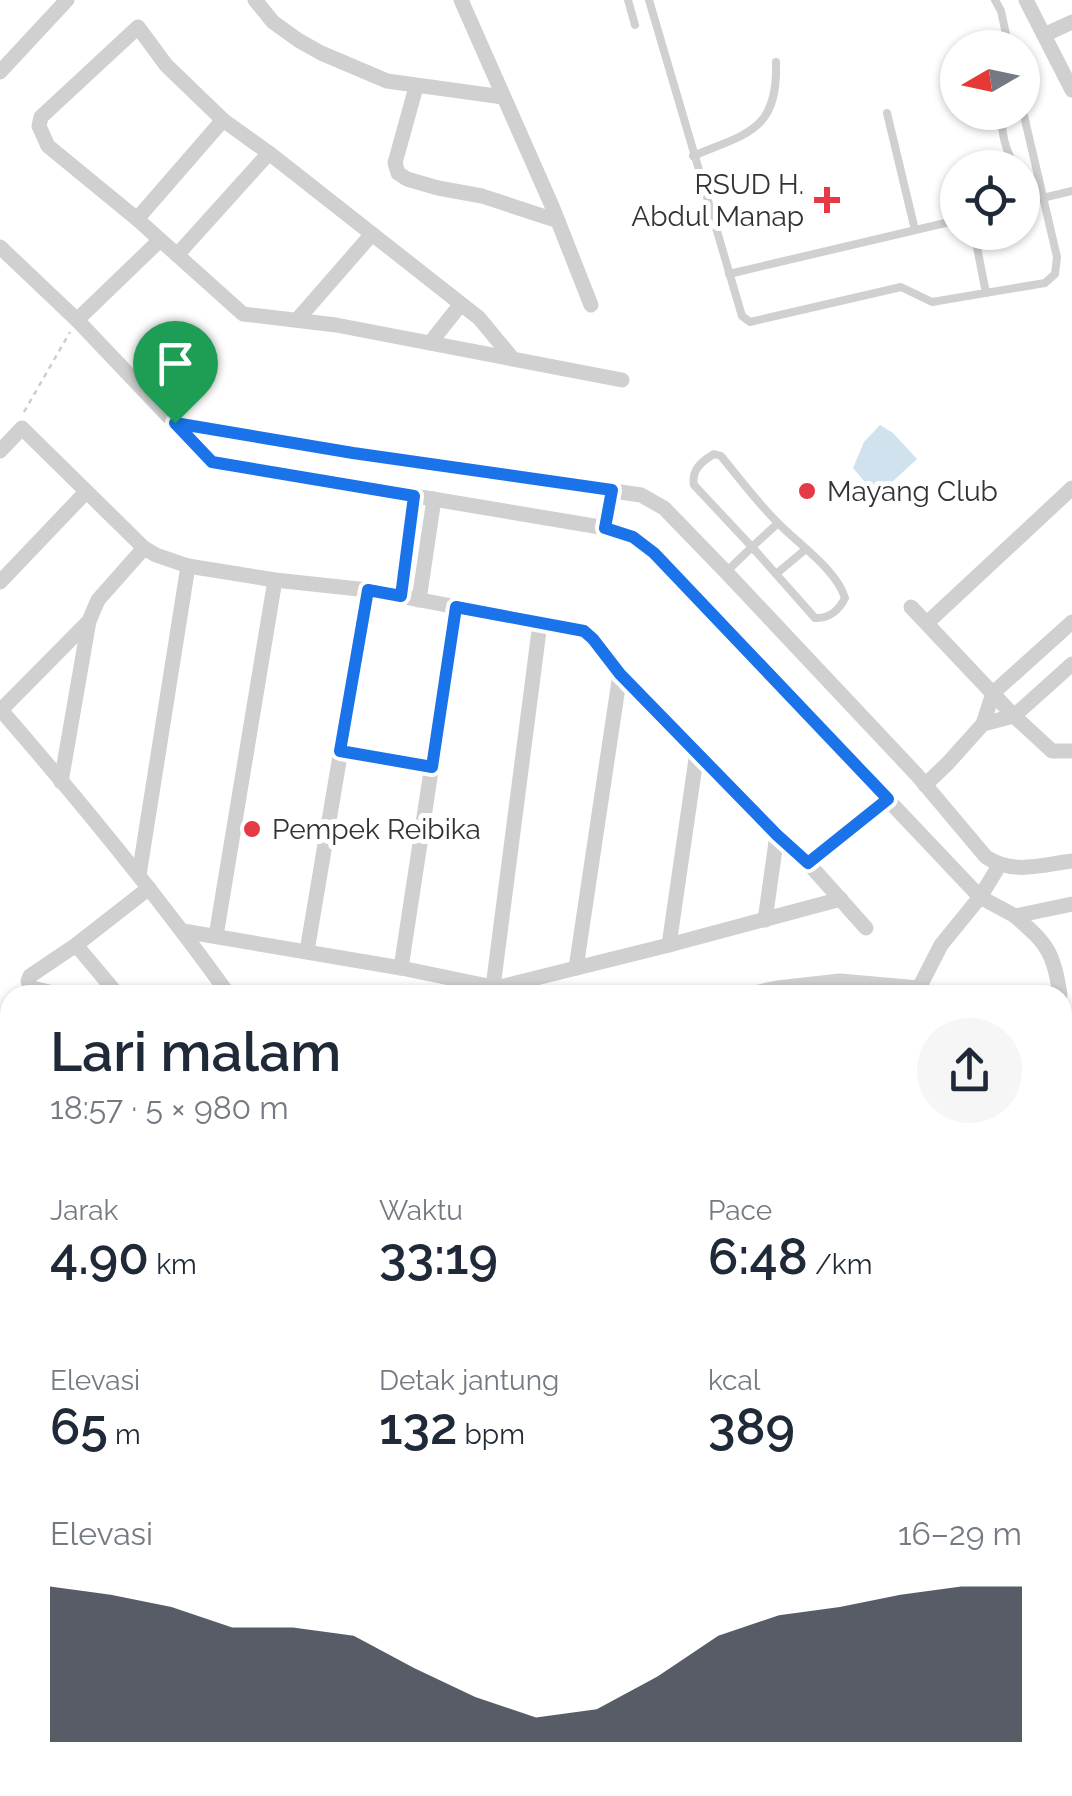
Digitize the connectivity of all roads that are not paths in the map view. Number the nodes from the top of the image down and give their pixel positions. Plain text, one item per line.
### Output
1 (67, 0) edge
2 (255, 0) edge
3 (461, 0) edge
4 (628, 0) edge
5 (649, 0) edge
6 (995, 0) edge
7 (1026, 0) edge
8 (1072, 22) edge
9 (636, 25) dead end
10 (1005, 30) edge
11 (1044, 35) junction
12 (776, 62) dead end
13 (0, 72) edge
14 (416, 87) junction
15 (1072, 90) edge
16 (503, 98) junction
17 (888, 113) dead end
18 (223, 120) junction
19 (269, 153) junction
20 (693, 156) junction
21 (1040, 184) edge
22 (1072, 191) edge
23 (1043, 198) junction
24 (1040, 199) edge
25 (137, 219) junction
26 (558, 221) junction
27 (940, 224) edge
28 (915, 230) junction
29 (372, 234) junction
30 (160, 240) junction
31 (0, 247) edge
32 (978, 250) edge
33 (177, 256) junction
34 (730, 274) junction
35 (986, 293) junction
36 (461, 304) junction
37 (592, 305) dead end
38 (77, 320) junction
39 (297, 320) junction
40 (430, 343) junction
41 (513, 359) junction
42 (622, 380) dead end
43 (175, 423) junction
44 (0, 450) edge
45 (1072, 488) edge
46 (612, 490) junction
47 (86, 492) junction
48 (414, 496) junction
49 (434, 499) junction
50 (778, 523) junction
51 (605, 528) junction
52 (752, 547) junction
53 (144, 548) junction
54 (806, 549) junction
55 (188, 566) junction
56 (726, 572) junction
57 (776, 574) junction
58 (275, 580) junction
59 (0, 582) edge
60 (368, 590) junction
61 (401, 596) junction
62 (418, 600) junction
63 (456, 607) junction
64 (911, 607) dead end
65 (89, 621) junction
66 (1072, 622) edge
67 (540, 623) junction
68 (926, 623) junction
69 (1072, 664) edge
70 (620, 674) junction
71 (993, 693) junction
72 (1, 709) edge
73 (1014, 716) junction
74 (984, 724) junction
75 (340, 751) junction
76 (1072, 751) edge
77 (697, 752) junction
78 (432, 767) junction
79 (61, 782) junction
80 (925, 785) junction
81 (888, 799) junction
82 (777, 835) junction
83 (1072, 861) edge
84 (808, 863) junction
85 (999, 866) junction
86 (144, 881) junction
87 (980, 897) junction
88 (841, 899) junction
89 (1072, 904) edge
90 (1014, 916) junction
91 (765, 920) junction
92 (866, 928) dead end
93 (183, 931) junction
94 (216, 936) junction
95 (76, 945) junction
96 (669, 945) junction
97 (306, 950) junction
98 (401, 968) junction
99 (576, 968) junction
100 (30, 985) edge
101 (110, 985) edge
102 (222, 985) edge
103 (483, 985) edge
104 (493, 985) edge
105 (502, 985) edge
106 (801, 985) edge
107 (872, 985) edge
108 (921, 985) edge
109 (1059, 985) edge

1 - 13 street
2 - 14 street
3 - 16 street
4 - 9 lane
5 - 20 lane
6 - 10 lane
7 - 11 street
8 - 11 street
11 - 15 street
12 - 20 lane
14 - 16 street
14 - 26 street
16 - 26 street
17 - 28 lane
18 - 19 street
18 - 25 street
18 - 25 street
19 - 29 street
19 - 33 street
20 - 34 lane
21 - 23 lane
22 - 23 lane
23 - 24 lane
23 - 35 lane
25 - 30 street
26 - 37 street
27 - 28 lane
28 - 34 lane
29 - 36 street
29 - 39 street
30 - 33 street
30 - 38 street
31 - 38 street
32 - 35 lane
33 - 39 street
34 - 35 lane
36 - 40 street
36 - 41 street
38 - 43 street
39 - 40 street
40 - 41 street
41 - 42 street
43 - 46 street
43 - 48 street
44 - 47 street
45 - 68 street
46 - 51 street
46 - 56 street
47 - 53 street
47 - 59 street
48 - 49 street
48 - 61 street
49 - 51 street
49 - 62 street
50 - 52 lane
50 - 52 lane
50 - 54 lane
51 - 81 street
52 - 56 lane
52 - 57 lane
53 - 55 street
53 - 65 street
54 - 57 lane
54 - 57 lane
55 - 58 street
55 - 86 street
56 - 80 street
58 - 60 street
58 - 94 street
60 - 61 street
60 - 75 street
61 - 62 street
62 - 63 street
63 - 67 street
63 - 78 street
64 - 68 street
65 - 72 street
65 - 79 street
66 - 71 street
67 - 70 street
67 - 104 street
68 - 71 street
69 - 73 street
70 - 77 street
70 - 99 street
71 - 73 street
71 - 74 street
72 - 79 street
73 - 74 street
73 - 76 street
74 - 80 street
75 - 78 street
75 - 97 street
77 - 82 street
77 - 96 street
78 - 98 street
79 - 86 street
80 - 85 street
81 - 84 street
81 - 87 street
82 - 84 street
82 - 91 street
83 - 85 street
84 - 88 street
85 - 87 street
86 - 93 street
86 - 95 street
87 - 90 street
87 - 108 street
88 - 91 street
88 - 92 street
89 - 90 street
90 - 109 street
91 - 96 street
93 - 94 street
93 - 102 street
94 - 97 street
95 - 100 street
95 - 101 street
96 - 99 street
97 - 98 street
98 - 103 street
99 - 105 street
106 - 107 street

